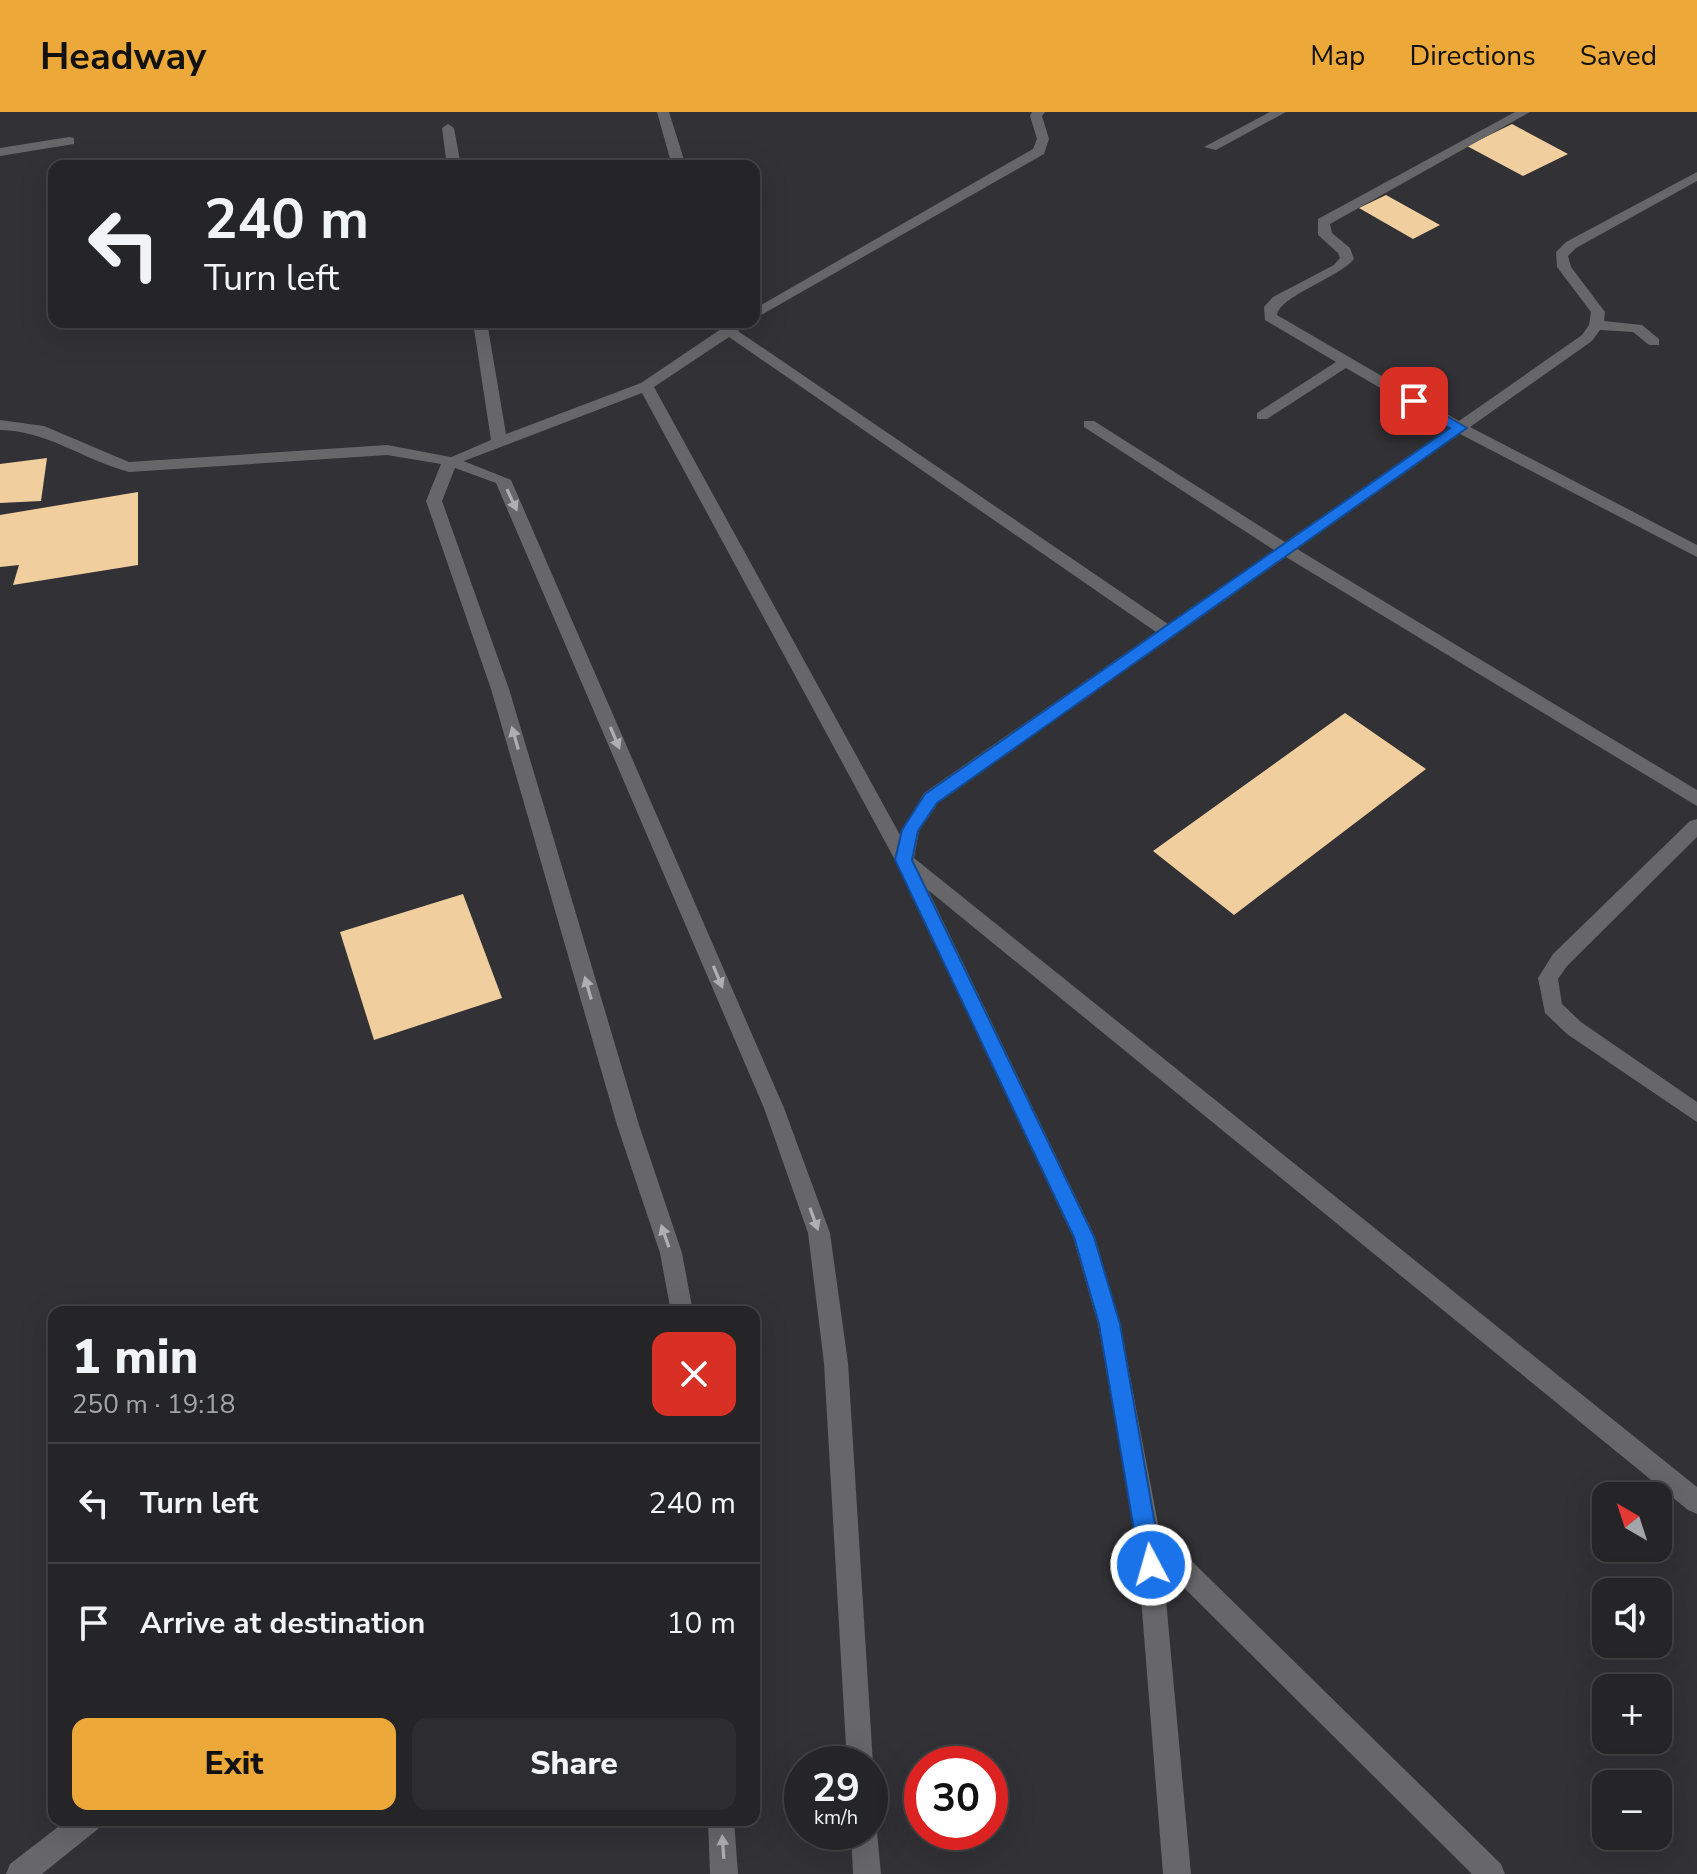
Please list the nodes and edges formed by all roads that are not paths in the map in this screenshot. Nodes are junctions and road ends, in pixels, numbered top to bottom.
1 (663, 112) edge
2 (1039, 112) edge
3 (1280, 112) edge
4 (1524, 112) edge
5 (448, 128) dead end
6 (69, 141) dead end
7 (1211, 147) dead end
8 (0, 152) edge
9 (453, 160) edge
10 (677, 160) edge
11 (1697, 176) edge
12 (760, 312) edge
13 (1596, 325) junction
14 (481, 328) edge
15 (728, 328) edge
16 (736, 328) edge
17 (1654, 342) dead end
18 (1345, 362) junction
19 (646, 386) junction
20 (1262, 416) dead end
21 (1089, 424) dead end
22 (0, 425) edge
23 (1460, 428) junction
24 (499, 441) junction
25 (450, 461) junction
26 (1286, 550) junction
27 (1697, 552) edge
28 (1169, 633) junction
29 (1697, 799) edge
30 (1697, 826) edge
31 (904, 860) junction
32 (1697, 1113) edge
33 (681, 1306) edge
34 (1697, 1502) edge
35 (1148, 1535) junction
36 (859, 1746) edge
37 (81, 1826) edge
38 (721, 1826) edge
39 (865, 1850) edge
40 (20, 1874) edge
41 (724, 1874) edge
42 (867, 1874) edge
43 (1177, 1874) edge
44 (1491, 1874) edge

1 - 10 street
2 - 12 street
3 - 7 street
4 - 18 street
5 - 9 street
6 - 8 street
11 - 13 street
13 - 17 street
13 - 23 street
14 - 24 street
15 - 19 street
16 - 28 street
18 - 20 street
18 - 23 street
19 - 24 street
19 - 31 street
21 - 26 street
22 - 25 street
23 - 26 street
23 - 27 street
24 - 25 street
33 -> 25 street
25 -> 36 street
26 - 28 street
26 - 29 street
28 - 31 street
30 - 32 street
31 - 34 street
31 - 35 street
35 - 43 street
35 - 44 street
37 - 40 street
41 -> 38 street
39 - 42 street

